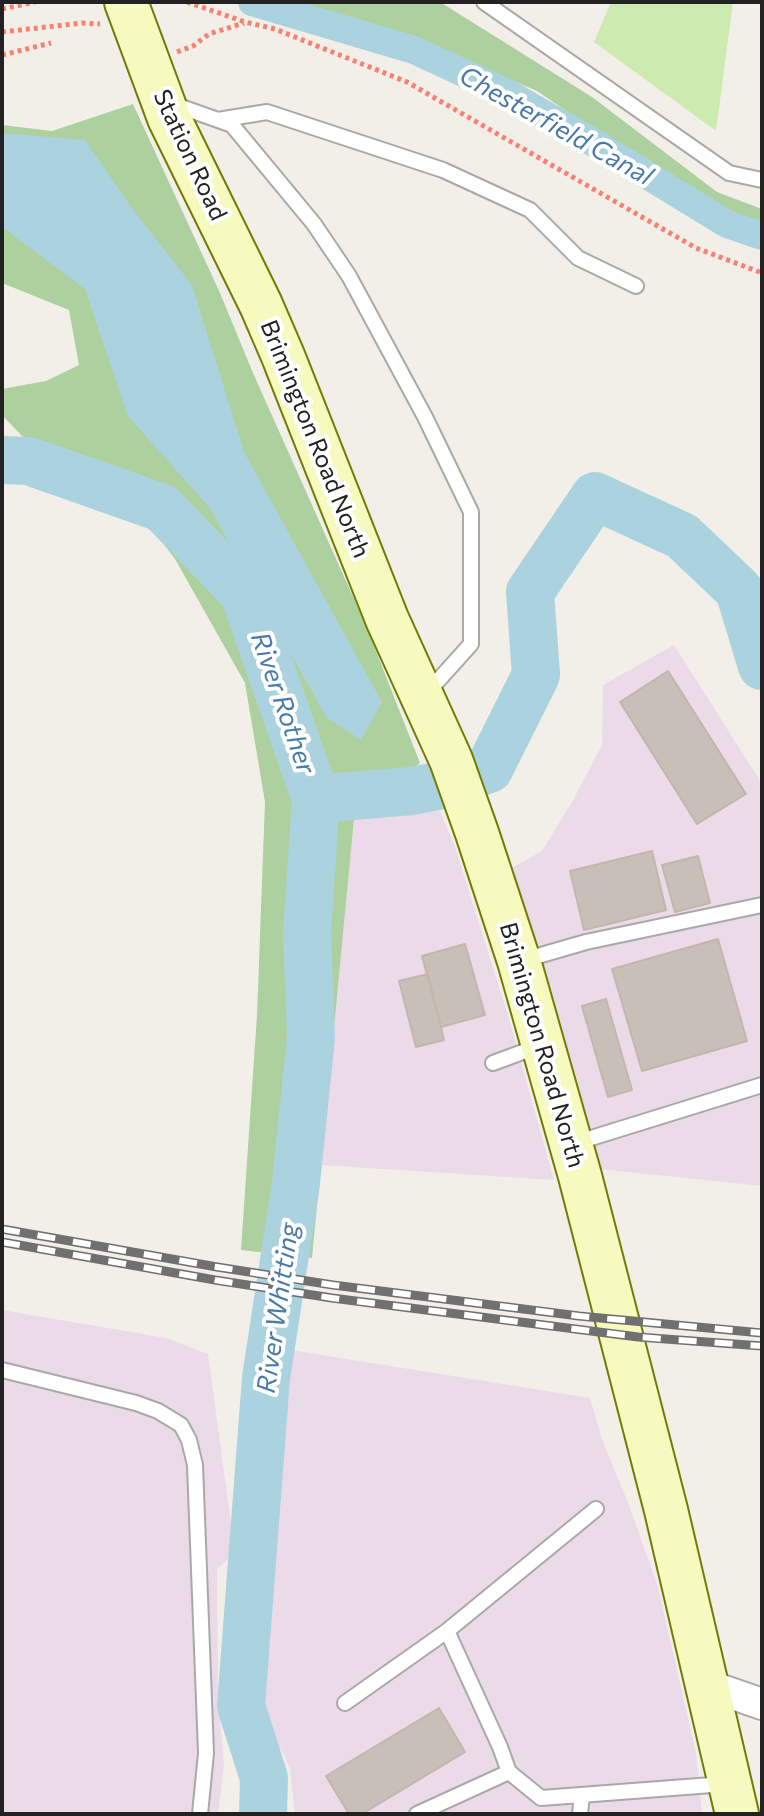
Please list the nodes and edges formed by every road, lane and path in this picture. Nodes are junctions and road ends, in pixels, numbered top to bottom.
1 (35, 2) edge
2 (187, 2) edge
3 (484, 2) edge
4 (2, 9) edge
5 (245, 22) junction
6 (136, 29) edge
7 (2, 32) edge
8 (51, 43) dead end
9 (2, 55) edge
10 (163, 100) junction
11 (218, 120) junction
12 (762, 180) edge
13 (762, 273) edge
14 (636, 286) dead end
15 (261, 305) joint
16 (423, 698) junction
17 (762, 905) edge
18 (519, 961) junction
19 (543, 1045) junction
20 (493, 1063) dead end
21 (762, 1085) edge
22 (572, 1144) junction
23 (2, 1370) edge
24 (596, 1509) dead end
25 (447, 1631) junction
26 (707, 1685) junction
27 (345, 1703) dead end
28 (762, 1704) edge
29 (509, 1772) junction
30 (582, 1795) junction
31 (733, 1799) edge
32 (200, 1814) edge
33 (417, 1814) edge
34 (580, 1814) edge

1 - 4 path
2 - 5 path
3 - 12 lane
5 - 6 path
5 - 13 path
6 - 7 path
6 - 10 main road, Station Road
8 - 9 path
10 - 11 lane
10 - 15 main road, Station Road
11 - 14 lane
11 - 16 lane
15 - 16 main road, Brimington Road North
16 - 18 main road, Brimington Road North
17 - 18 lane
18 - 19 main road, Brimington Road North
19 - 20 lane
19 - 22 main road, Brimington Road North
21 - 22 lane
22 - 26 main road, Brimington Road North
23 - 32 lane
24 - 25 lane
25 - 27 lane
25 - 29 lane
26 - 28 street
26 - 31 main road, Brimington Road North
29 - 30 lane
29 - 33 lane
30 - 31 lane
30 - 34 lane

